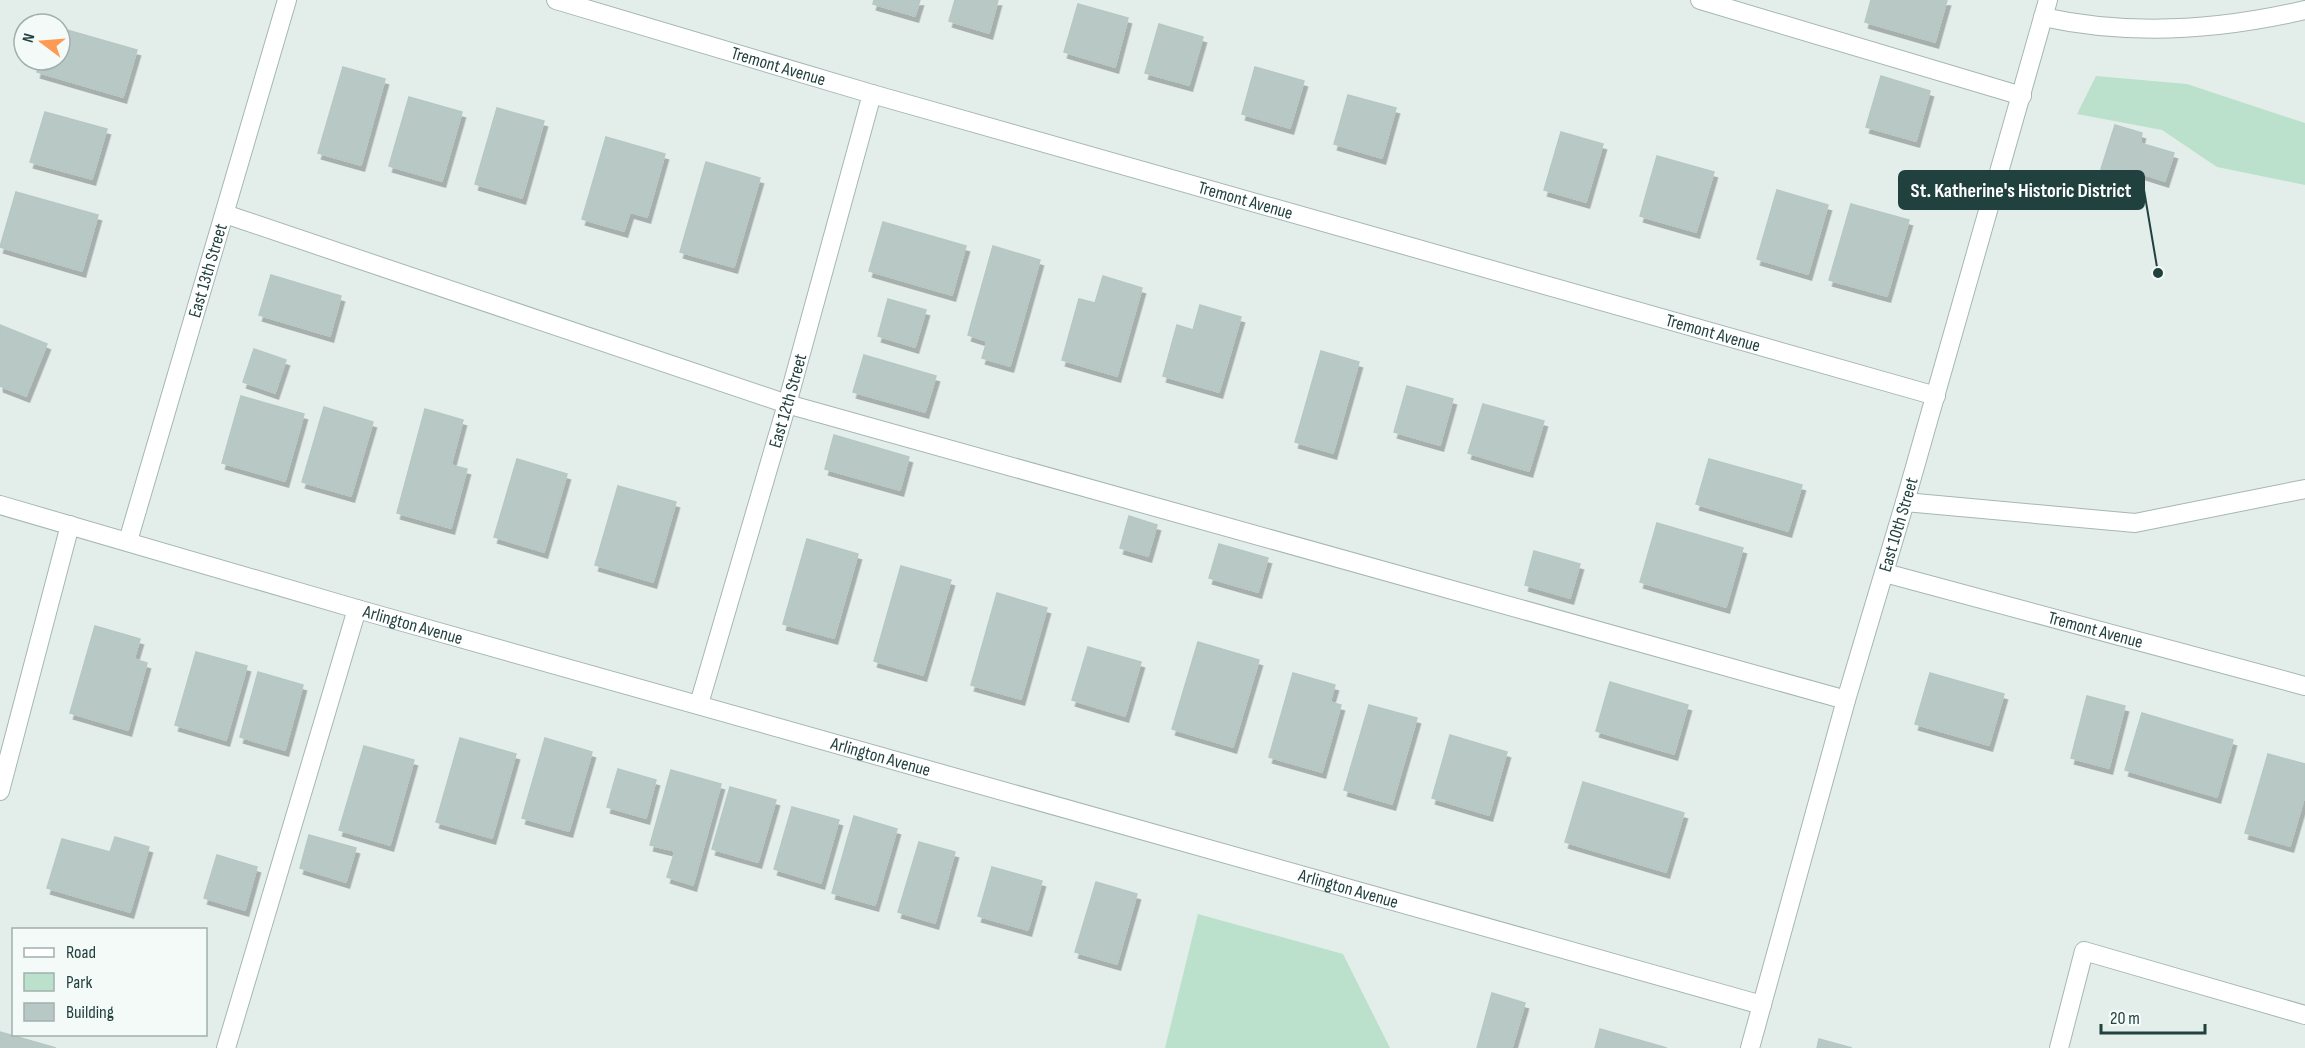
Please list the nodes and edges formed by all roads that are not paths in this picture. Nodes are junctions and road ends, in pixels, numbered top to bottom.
1 (287, 0) edge
2 (556, 0) edge
3 (1700, 0) edge
4 (2046, 9) edge
5 (2305, 10) edge
6 (872, 94) junction
7 (2022, 96) junction
8 (225, 214) junction
9 (1936, 396) junction
10 (788, 404) junction
11 (2305, 489) edge
12 (1905, 502) junction
13 (0, 505) edge
14 (70, 525) junction
15 (128, 542) junction
16 (1885, 573) junction
17 (357, 609) junction
18 (2305, 686) edge
19 (1846, 700) junction
20 (699, 704) junction
21 (0, 791) edge
22 (1762, 1005) junction
23 (2305, 1015) edge
24 (226, 1048) edge
25 (1750, 1048) edge
26 (2059, 1048) edge

1 - 8 street, East 13th Street
2 - 6 street, Tremont Avenue
3 - 7 street
4 - 5 street
4 - 7 street, East 10th Street
6 - 9 street, Tremont Avenue
6 - 10 street, East 12th Street
7 - 9 street, East 10th Street
8 - 10 street
8 - 15 street, East 13th Street
9 - 12 street, East 10th Street
10 - 19 street
10 - 20 street, East 12th Street
11 - 12 street
12 - 16 street, East 10th Street
13 - 14 street, Arlington Avenue
14 - 15 street, Arlington Avenue
14 - 21 street
15 - 17 street, Arlington Avenue
16 - 18 street, Tremont Avenue
16 - 19 street, East 10th Street
17 - 20 street, Arlington Avenue
17 - 24 street
19 - 22 street, East 10th Street
20 - 22 street, Arlington Avenue
22 - 25 street, East 10th Street
23 - 26 street

